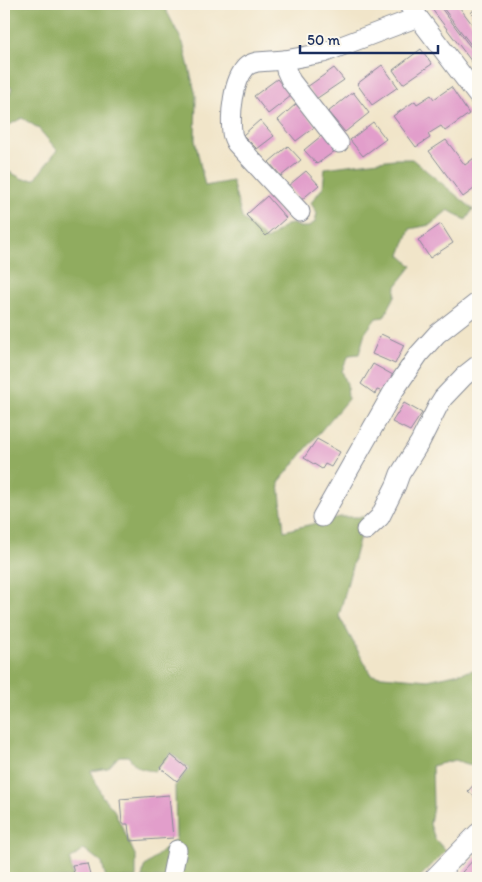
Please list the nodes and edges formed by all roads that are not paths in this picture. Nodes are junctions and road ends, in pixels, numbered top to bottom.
1 (413, 10) edge
2 (285, 60) junction
3 (478, 96) edge
4 (339, 143) dead end
5 (300, 212) dead end
6 (478, 302) edge
7 (478, 365) edge
8 (322, 517) dead end
9 (366, 530) dead end
10 (478, 833) edge
11 (177, 850) dead end
12 (173, 878) edge
13 (434, 878) edge

1 - 2 street
1 - 3 street
2 - 4 street
2 - 5 street
6 - 8 street
7 - 9 street
10 - 13 street
11 - 12 street

